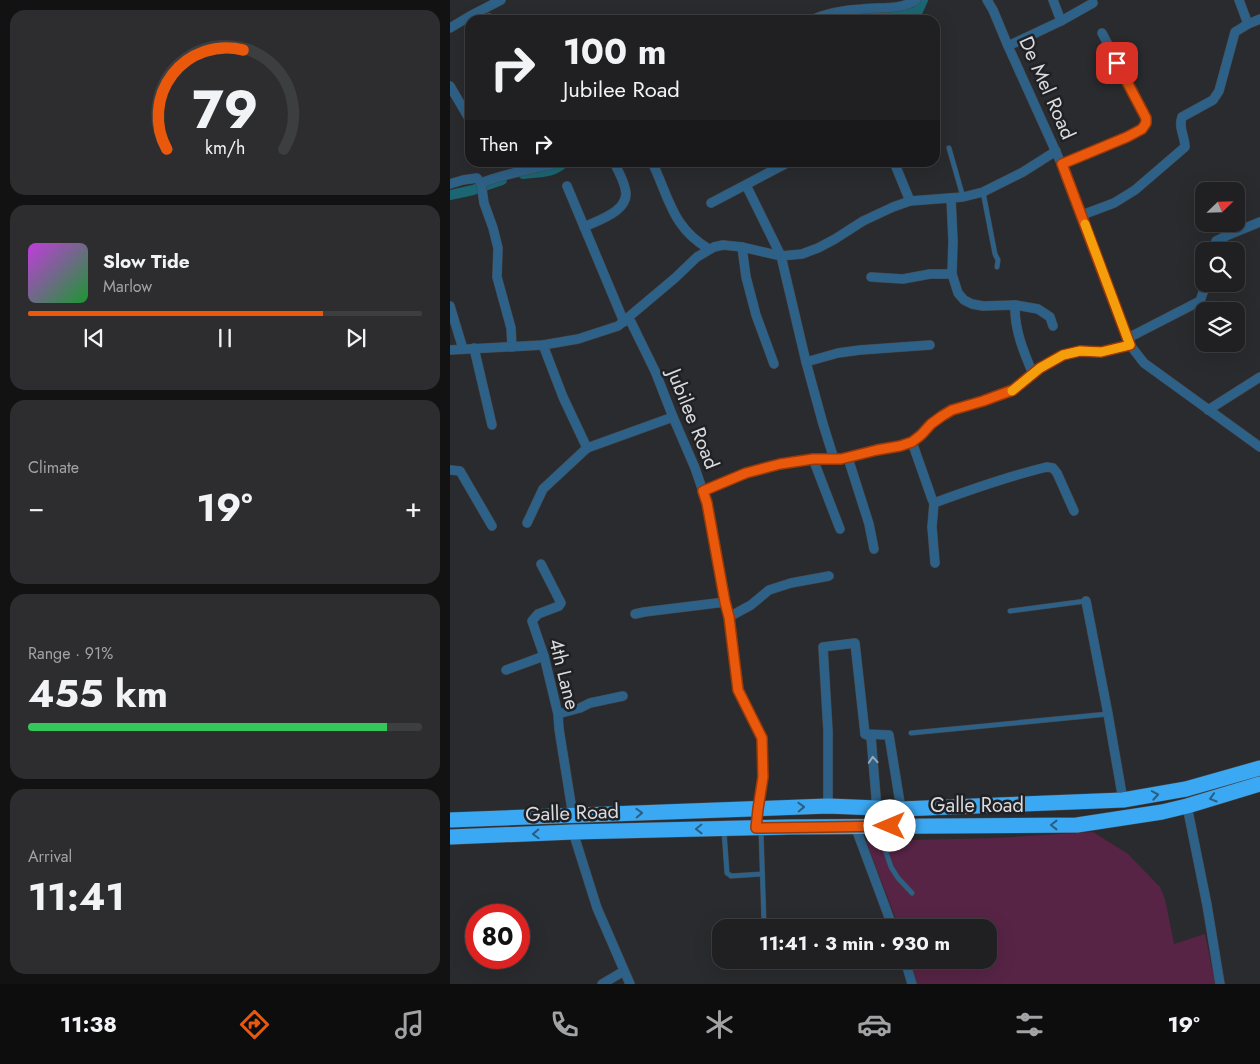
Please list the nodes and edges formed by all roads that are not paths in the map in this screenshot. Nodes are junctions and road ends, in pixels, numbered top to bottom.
1 (501, 0) edge
2 (916, 0) edge
3 (987, 0) edge
4 (1053, 0) edge
5 (1239, 0) edge
6 (1093, 3) dead end
7 (472, 15) edge
8 (822, 15) edge
9 (465, 19) edge
10 (1260, 19) edge
11 (1061, 21) junction
12 (1248, 24) junction
13 (450, 28) edge
14 (1102, 33) dead end
15 (1008, 46) junction
16 (450, 86) edge
17 (465, 112) edge
18 (949, 148) dead end
19 (1056, 151) junction
20 (1062, 164) junction
21 (538, 167) edge
22 (616, 167) edge
23 (654, 167) edge
24 (780, 167) edge
25 (896, 167) edge
26 (481, 183) junction
27 (450, 184) edge
28 (746, 185) junction
29 (567, 186) dead end
30 (982, 192) junction
31 (963, 197) junction
32 (951, 198) junction
33 (910, 201) junction
34 (710, 203) dead end
35 (1082, 216) junction
36 (1260, 222) edge
37 (584, 227) junction
38 (1216, 242) edge
39 (742, 247) junction
40 (709, 249) junction
41 (780, 256) junction
42 (997, 267) dead end
43 (952, 274) junction
44 (871, 277) dead end
45 (1203, 292) edge
46 (1016, 305) junction
47 (450, 306) edge
48 (626, 320) junction
49 (1053, 326) dead end
50 (1129, 341) junction
51 (543, 345) junction
52 (930, 345) dead end
53 (512, 347) junction
54 (474, 348) junction
55 (463, 349) junction
56 (450, 350) edge
57 (806, 362) junction
58 (774, 364) dead end
59 (1033, 374) junction
60 (1260, 377) edge
61 (1208, 410) junction
62 (673, 417) junction
63 (492, 425) dead end
64 (912, 442) junction
65 (1260, 447) edge
66 (587, 448) junction
67 (848, 458) junction
68 (813, 459) junction
69 (834, 459) junction
70 (450, 470) edge
71 (703, 491) junction
72 (934, 503) junction
73 (1074, 511) dead end
74 (527, 523) dead end
75 (492, 526) dead end
76 (840, 529) dead end
77 (874, 549) dead end
78 (935, 563) dead end
79 (540, 564) dead end
80 (829, 576) dead end
81 (1086, 601) joint
82 (725, 602) junction
83 (1010, 611) dead end
84 (635, 614) dead end
85 (729, 617) junction
86 (544, 656) junction
87 (506, 670) dead end
88 (623, 696) dead end
89 (558, 714) junction
90 (1108, 714) junction
91 (911, 733) dead end
92 (865, 734) junction
93 (1260, 768) edge
94 (1260, 784) edge
95 (1122, 800) junction
96 (828, 806) junction
97 (1187, 806) junction
98 (758, 809) junction
99 (889, 809) junction
100 (573, 816) junction
101 (450, 820) edge
102 (855, 826) junction
103 (883, 826) junction
104 (724, 828) junction
105 (759, 828) junction
106 (573, 832) junction
107 (450, 837) edge
108 (762, 874) junction
109 (912, 893) dead end
110 (764, 919) edge
111 (890, 919) edge
112 (908, 969) edge
113 (624, 971) junction
114 (602, 984) edge
115 (630, 984) edge
116 (912, 984) edge
117 (1220, 984) edge

1 - 7 street
2 - 8 street
3 - 15 street, De Mel Road
4 - 11 street
5 - 12 street
6 - 11 street
9 - 13 street
10 - 12 street
11 - 15 street
12 - 35 street
14 - 20 street
15 - 19 street, De Mel Road
16 - 17 street
18 - 31 lane
19 - 20 street, De Mel Road
19 - 30 street
20 - 35 street, De Mel Road
21 - 26 street
22 - 37 street
23 - 40 street
24 - 28 street
25 - 33 street
26 - 27 street
26 - 53 street
28 - 34 street
28 - 41 street
29 - 37 street, Jubilee Road
30 - 31 street
30 - 42 lane
31 - 32 street
32 - 33 street
32 - 43 street
33 - 41 street
35 - 50 street, De Mel Road
36 - 38 street
37 - 48 street, Jubilee Road
39 - 40 street
39 - 41 street
39 - 58 street
40 - 48 street
41 - 57 street
43 - 44 street
43 - 46 street
45 - 50 street
46 - 49 street
46 - 59 street
47 - 55 street
48 - 51 street
48 - 62 street, Jubilee Road
50 - 59 street
50 - 61 street, De Mel Road
51 - 53 street
51 - 66 street
52 - 57 street
53 - 54 street
54 - 55 street
54 - 63 street
55 - 56 street
57 - 69 street
59 - 64 street
60 - 61 street
61 - 65 street, De Mel Road
62 - 66 street
62 - 71 street, Jubilee Road
64 - 67 street
64 - 72 street
66 - 74 street
67 - 69 street
67 - 77 street
68 - 69 street
68 - 71 street
68 - 76 street
70 - 75 street
71 - 82 street, Jubilee Road
72 - 73 street
72 - 78 street
79 - 86 street, 4th Lane
80 - 85 street
81 - 83 lane
81 - 90 street
82 - 84 street
82 - 85 street, Jubilee Road
85 - 98 street, Jubilee Road
86 - 87 street
86 - 89 street, 4th Lane
88 - 89 street
89 - 100 street, 4th Lane
90 - 91 lane
90 - 95 street
92 - 96 street
99 -> 92 street
92 - 99 street
95 -> 93 highway, Galle Road
94 -> 97 highway, Galle Road
95 - 99 highway, Galle Road
98 -> 96 highway, Galle Road
96 - 99 highway, Galle Road
97 -> 103 highway, Galle Road
97 - 117 street
100 -> 98 highway, Galle Road
98 - 105 street, Jubilee Road
99 - 103 highway
100 - 101 highway, Galle Road
102 - 103 highway, Galle Road
102 - 105 highway, Galle Road
102 - 111 street
103 - 109 lane
104 - 105 highway, Galle Road
104 -> 106 highway, Galle Road
104 - 108 lane
105 - 108 lane
106 -> 107 highway, Galle Road
106 - 113 street
108 - 110 lane
112 - 116 street
113 - 114 street
113 - 115 street

